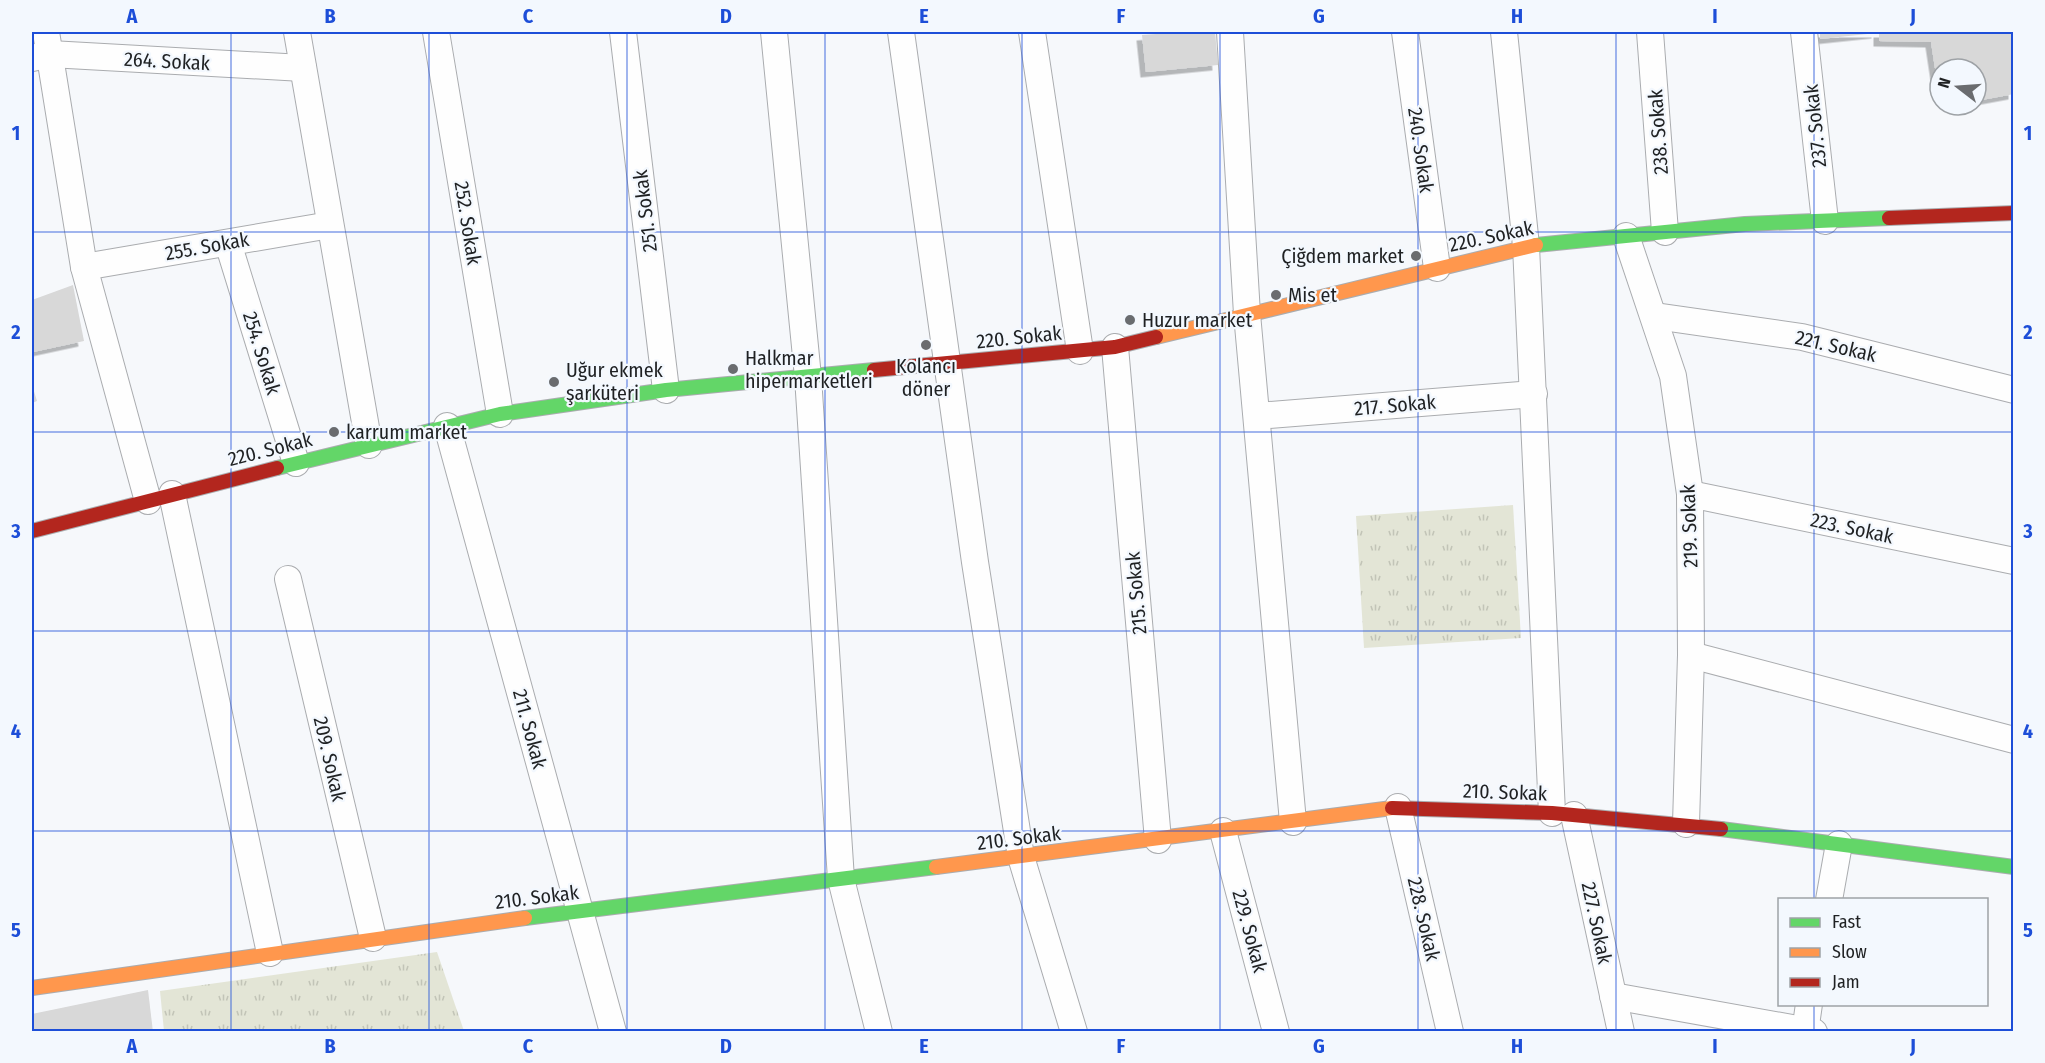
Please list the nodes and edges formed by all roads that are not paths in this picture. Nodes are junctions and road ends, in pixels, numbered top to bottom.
1 (297, 32) edge
2 (436, 32) edge
3 (623, 32) edge
4 (774, 32) edge
5 (901, 32) edge
6 (1032, 32) edge
7 (1230, 32) edge
8 (1405, 32) edge
9 (1504, 32) edge
10 (1650, 32) edge
11 (1804, 32) edge
12 (42, 48) edge
13 (303, 68) junction
14 (2013, 213) edge
15 (1825, 221) junction
16 (330, 225) junction
17 (1665, 232) junction
18 (1626, 237) junction
19 (228, 243) junction
20 (1526, 246) junction
21 (84, 267) junction
22 (1437, 268) junction
23 (1247, 315) junction
24 (1655, 316) junction
25 (1115, 347) junction
26 (1080, 351) junction
27 (950, 364) junction
28 (808, 377) junction
29 (666, 390) junction
30 (2013, 390) edge
31 (1534, 394) junction
32 (500, 414) junction
33 (1257, 416) junction
34 (447, 426) junction
35 (369, 445) junction
36 (296, 463) junction
37 (1690, 495) junction
38 (160, 497) junction
39 (32, 531) edge
40 (2013, 561) edge
41 (288, 579) dead end
42 (1691, 655) junction
43 (2013, 740) edge
44 (1398, 807) junction
45 (1563, 814) junction
46 (1293, 822) junction
47 (1686, 824) junction
48 (1224, 831) junction
49 (1158, 840) junction
50 (1839, 844) junction
51 (1020, 857) junction
52 (2013, 867) edge
53 (841, 879) junction
54 (1829, 898) edge
55 (580, 911) junction
56 (373, 938) junction
57 (270, 953) junction
58 (32, 988) edge
59 (1613, 996) junction
60 (1809, 1006) edge
61 (1808, 1031) edge
62 (613, 1032) edge
63 (879, 1032) edge
64 (1074, 1032) edge
65 (1276, 1032) edge
66 (1450, 1032) edge
67 (1621, 1032) edge

1 - 13 street
2 - 32 street, 252. Sokak
3 - 29 street, 251. Sokak
4 - 28 street
5 - 27 street
6 - 26 street
7 - 23 street
8 - 22 street, 240. Sokak
9 - 20 street, 227. Sokak
10 - 17 street, 238. Sokak
11 - 15 street, 237. Sokak
12 - 13 street, 264. Sokak
12 - 21 street
13 - 16 street
14 - 15 street, 220. Sokak
15 - 17 street, 220. Sokak
16 - 19 street, 255. Sokak
16 - 35 street
17 - 18 street, 220. Sokak
18 - 20 street, 220. Sokak
18 - 24 street, 219. Sokak
19 - 21 street, 255. Sokak
19 - 36 street, 254. Sokak
20 - 22 street, 220. Sokak
20 - 31 street, 227. Sokak
21 - 38 street
22 - 23 street, 220. Sokak
23 - 25 street, 220. Sokak
23 - 33 street
24 - 30 street, 221. Sokak
24 - 37 street, 219. Sokak
25 - 26 street, 220. Sokak
25 - 49 street, 215. Sokak
26 - 27 street, 220. Sokak
27 - 28 street, 220. Sokak
27 - 51 street
28 - 29 street, 220. Sokak
28 - 53 street
29 - 32 street, 220. Sokak
31 - 33 street, 217. Sokak
31 - 45 street, 227. Sokak
32 - 34 street, 220. Sokak
33 - 46 street
34 - 35 street, 220. Sokak
34 - 55 street, 211. Sokak
35 - 36 street, 220. Sokak
36 - 38 street, 220. Sokak
37 - 40 street, 223. Sokak
37 - 42 street, 219. Sokak
38 - 39 street, 220. Sokak
38 - 57 street
41 - 56 street, 209. Sokak
42 - 43 street
42 - 47 street, 219. Sokak
44 - 45 street, 210. Sokak
44 - 46 street, 210. Sokak
44 - 66 street, 228. Sokak
45 - 47 street, 210. Sokak
45 - 59 street, 227. Sokak
46 - 48 street, 210. Sokak
47 - 50 street, 210. Sokak
48 - 49 street, 210. Sokak
48 - 65 street, 229. Sokak
49 - 51 street, 210. Sokak
50 - 52 street, 210. Sokak
50 - 54 street
51 - 53 street, 210. Sokak
51 - 64 street
53 - 55 street, 210. Sokak
53 - 63 street
55 - 56 street, 210. Sokak
55 - 62 street, 211. Sokak
56 - 57 street, 210. Sokak
57 - 58 street, 210. Sokak
59 - 61 street
59 - 67 street, 227. Sokak
60 - 61 street

